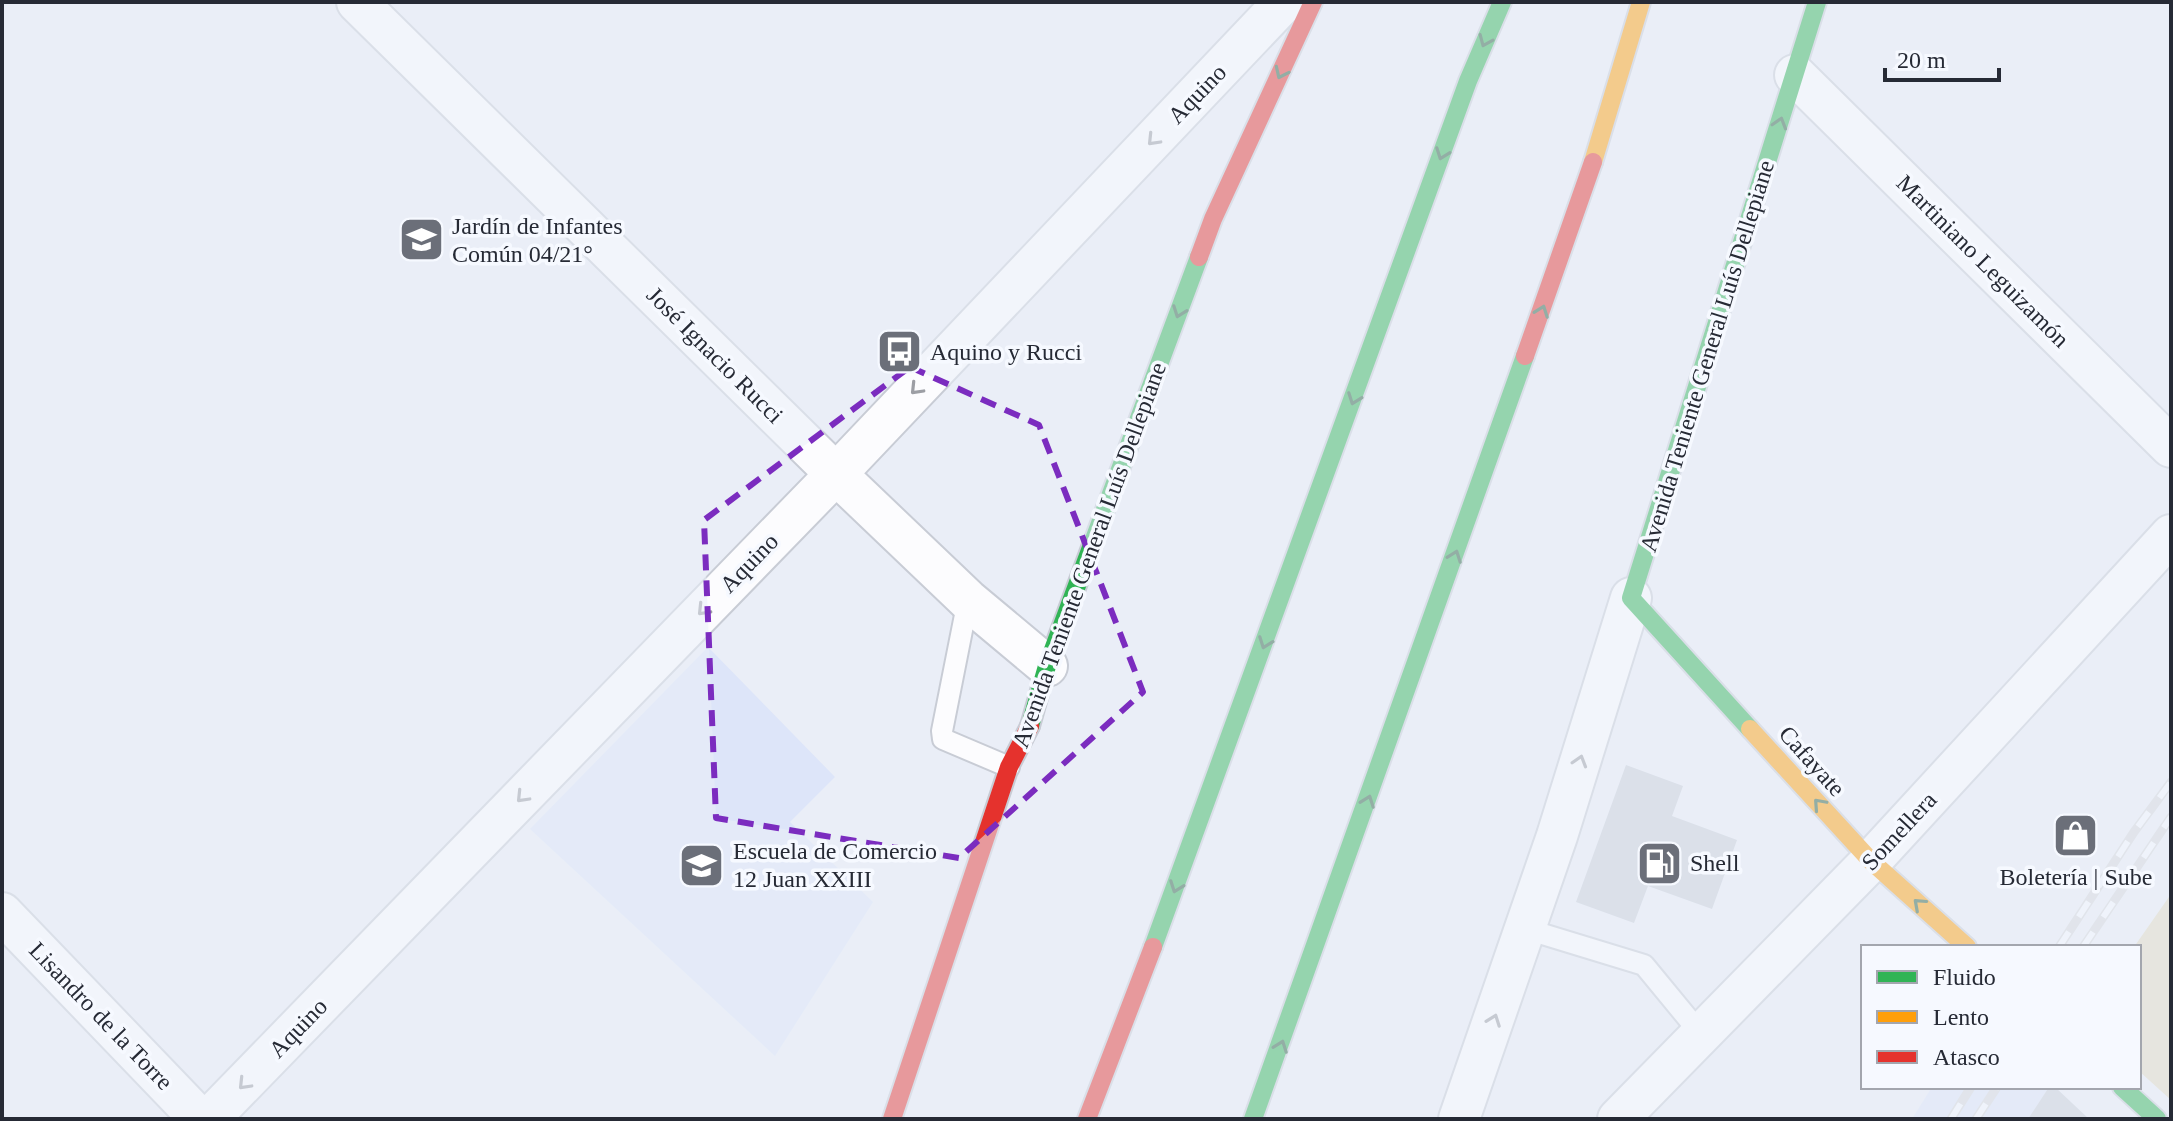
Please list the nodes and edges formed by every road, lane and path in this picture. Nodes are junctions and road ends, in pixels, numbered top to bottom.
1 (357, 2) edge
2 (1284, 2) edge
3 (1313, 2) edge
4 (1502, 2) edge
5 (1641, 2) edge
6 (1817, 2) edge
7 (1795, 75) junction
8 (2171, 447) edge
9 (836, 474) junction
10 (2171, 535) edge
11 (1631, 598) junction
12 (968, 600) junction
13 (1047, 666) junction
14 (1009, 767) junction
15 (1871, 861) junction
16 (2, 913) edge
17 (1526, 929) junction
18 (1965, 945) edge
19 (1700, 1033) junction
20 (2124, 1089) edge
21 (1465, 1110) edge
22 (200, 1119) edge
23 (209, 1119) edge
24 (892, 1119) edge
25 (1087, 1119) edge
26 (1253, 1119) edge
27 (1618, 1119) edge
28 (2157, 1119) edge

1 - 9 street, José Ignacio Rucci
2 -> 9 street, Aquino
3 -> 13 main road, Avenida Teniente General Luís Dellepiane
4 -> 25 main road
26 -> 5 main road
6 - 7 main road, Avenida Teniente General Luís Dellepiane
7 - 8 street, Martiniano Leguizamón
11 -> 7 main road, Avenida Teniente General Luís Dellepiane
9 - 12 street, José Ignacio Rucci
9 -> 23 street, Aquino
10 - 15 street, Somellera
15 -> 11 main road, Cafayate
17 -> 11 street, Avenida Teniente General Luís Dellepiane
12 - 13 street, José Ignacio Rucci
12 - 14 lane
13 - 14 main road, Avenida Teniente General Luís Dellepiane
14 - 24 main road, Avenida Teniente General Luís Dellepiane
18 -> 15 main road, Cafayate
15 - 19 street, Somellera
16 - 22 street, Lisandro de la Torre
17 - 19 lane
21 -> 17 street, Avenida Teniente General Luís Dellepiane
19 - 27 street, Somellera
20 - 28 main road

